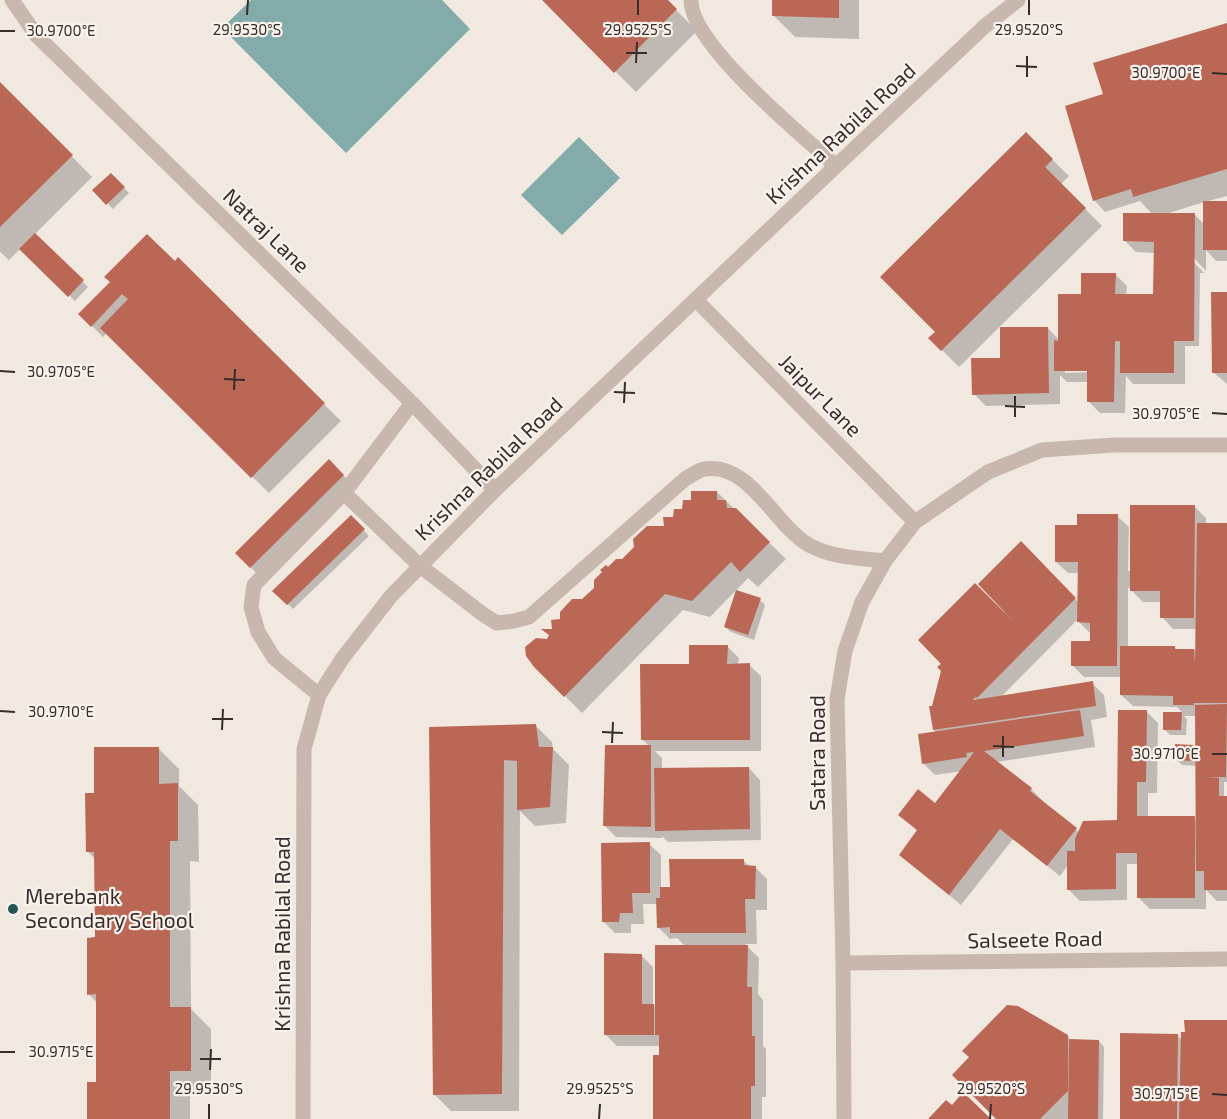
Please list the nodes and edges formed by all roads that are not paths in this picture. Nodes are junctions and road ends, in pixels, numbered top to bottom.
1 (12, 0) edge
2 (691, 0) edge
3 (1018, 0) edge
4 (836, 166) junction
5 (696, 300) junction
6 (412, 403) junction
7 (1227, 445) edge
8 (495, 490) junction
9 (344, 493) junction
10 (915, 522) junction
11 (885, 561) junction
12 (420, 566) junction
13 (320, 695) junction
14 (1227, 959) edge
15 (843, 963) junction
16 (303, 1119) edge
17 (844, 1119) edge

1 - 6 street, Natraj Lane
2 - 4 street
3 - 4 street, Krishna Rabilal Road
4 - 5 street, Krishna Rabilal Road
5 - 8 street, Krishna Rabilal Road
5 - 10 street, Jaipur Lane
6 - 8 street, Natraj Lane
6 - 9 street
7 - 10 street, Satara Road
8 - 12 street, Krishna Rabilal Road
9 - 12 street
9 - 13 street
10 - 11 street, Satara Road
11 - 12 street
11 - 15 street, Satara Road
12 - 13 street, Krishna Rabilal Road
13 - 16 street, Krishna Rabilal Road
14 - 15 street, Salseete Road
15 - 17 street, Satara Road

